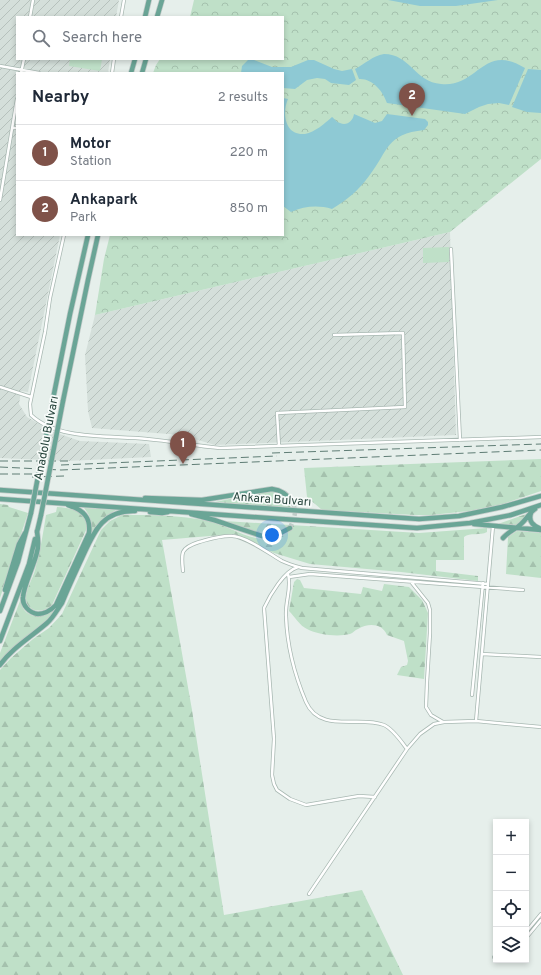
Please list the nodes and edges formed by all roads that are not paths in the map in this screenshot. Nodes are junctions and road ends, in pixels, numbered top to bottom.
1 (33, 0) edge
2 (124, 0) edge
3 (149, 0) edge
4 (162, 0) edge
5 (30, 16) edge
6 (121, 16) edge
7 (145, 16) edge
8 (157, 16) edge
9 (24, 60) edge
10 (114, 60) edge
11 (135, 60) edge
12 (146, 60) edge
13 (0, 66) edge
14 (22, 72) edge
15 (112, 72) edge
16 (131, 72) edge
17 (142, 72) edge
18 (16, 105) edge
19 (12, 128) junction
20 (16, 128) edge
21 (0, 200) edge
22 (64, 236) edge
23 (88, 236) edge
24 (98, 236) edge
25 (451, 249) dead end
26 (334, 335) dead end
27 (0, 387) edge
28 (31, 397) junction
29 (541, 437) edge
30 (460, 440) junction
31 (279, 446) junction
32 (0, 490) edge
33 (541, 496) edge
34 (131, 499) junction
35 (0, 500) edge
36 (61, 503) junction
37 (293, 503) dead end
38 (541, 506) edge
39 (535, 509) junction
40 (174, 511) junction
41 (470, 523) junction
42 (28, 526) junction
43 (493, 526) junction
44 (290, 528) dead end
45 (514, 528) junction
46 (541, 530) edge
47 (38, 531) junction
48 (503, 538) dead end
49 (298, 567) junction
50 (183, 572) dead end
51 (289, 575) junction
52 (412, 582) junction
53 (483, 583) junction
54 (488, 584) junction
55 (483, 588) junction
56 (488, 588) junction
57 (523, 590) dead end
58 (0, 602) edge
59 (0, 611) edge
60 (0, 641) edge
61 (482, 654) junction
62 (541, 657) edge
63 (0, 665) edge
64 (472, 695) dead end
65 (476, 721) junction
66 (444, 722) junction
67 (541, 727) edge
68 (407, 749) junction
69 (375, 797) junction
70 (309, 894) dead end
71 (541, 914) edge
72 (541, 920) edge
73 (529, 928) edge
74 (529, 934) edge

1 - 5 street
2 - 6 street
3 - 7 main road
4 - 8 main road
9 - 14 street
10 - 15 street
11 - 16 main road
12 - 17 main road
13 - 14 street
18 - 19 street
19 - 20 street
19 - 21 street
22 - 28 street
23 - 42 main road, Anadolu Bulvarı, bridge
24 - 47 main road, Anadolu Bulvarı, bridge
25 - 30 street
26 - 31 street
27 - 28 street
28 - 31 street
29 - 30 street
30 - 31 street
32 - 34 main road, Ankara Bulvarı
33 - 34 main road, Ankara Bulvarı
34 - 37 main road
35 - 36 main road, Ankara Bulvarı
36 - 40 main road, Ankara Bulvarı
36 - 47 main road
38 - 39 main road
38 - 41 main road, Ankara Bulvarı
39 - 45 main road
39 - 46 main road
40 - 41 main road, Ankara Bulvarı
40 - 44 main road
40 - 63 main road
41 - 43 main road
42 - 58 main road
42 - 59 main road, Anadolu Bulvarı
43 - 45 main road
43 - 54 street
45 - 46 main road
45 - 48 main road
47 - 60 main road, Anadolu Bulvarı
49 - 50 street
49 - 51 street
49 - 53 street
51 - 52 street
51 - 68 street
51 - 69 street
52 - 55 street
52 - 66 street
53 - 54 street
53 - 55 street
54 - 56 street
55 - 56 street
55 - 64 street
56 - 57 street
56 - 61 street
61 - 62 street
61 - 65 street
65 - 66 street
65 - 67 street
66 - 68 street
68 - 69 street
69 - 70 street
71 - 73 street
72 - 74 street

